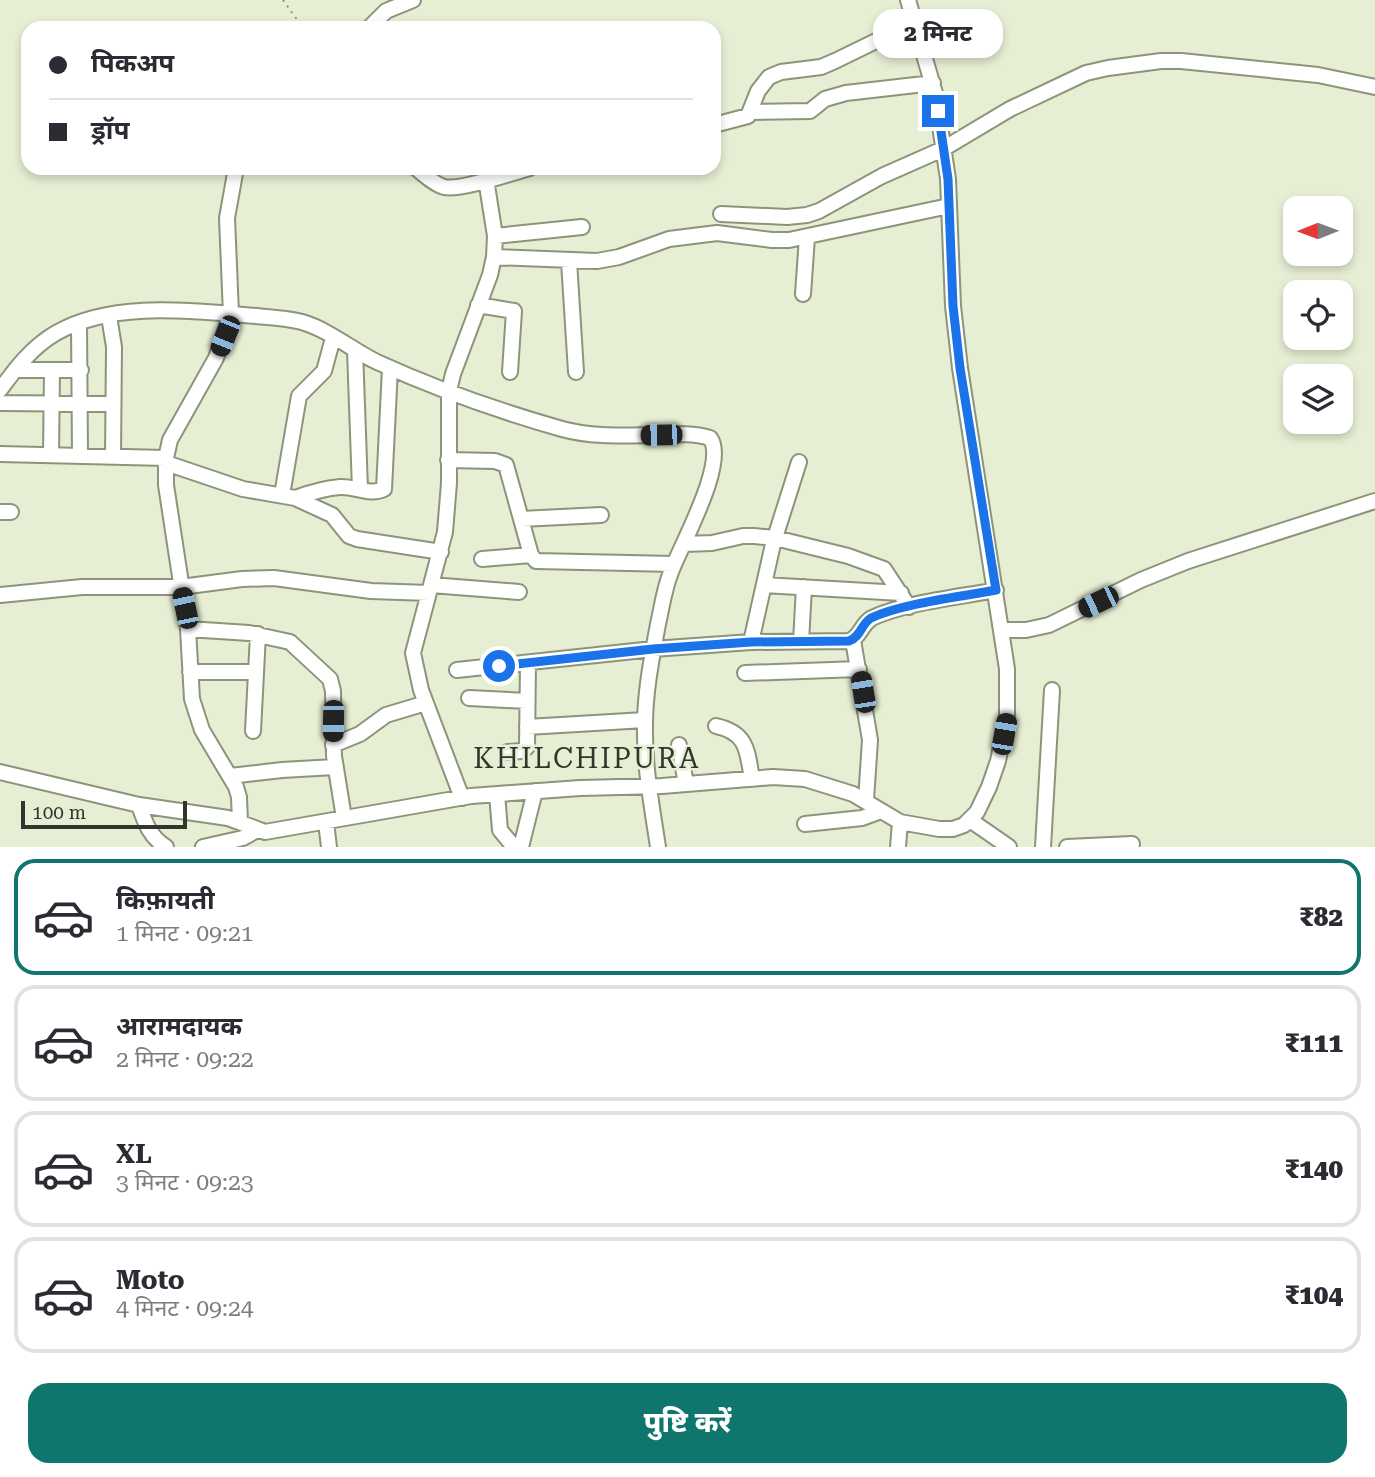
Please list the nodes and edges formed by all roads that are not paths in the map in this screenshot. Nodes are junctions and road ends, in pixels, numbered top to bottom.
1 (413, 0) edge
2 (908, 0) edge
3 (376, 21) edge
4 (915, 22) junction
5 (933, 83) junction
6 (1375, 87) edge
7 (751, 112) junction
8 (721, 123) edge
9 (943, 149) junction
10 (235, 175) edge
11 (425, 175) edge
12 (502, 175) edge
13 (486, 179) junction
14 (949, 206) junction
15 (721, 214) dead end
16 (582, 227) dead end
17 (495, 236) junction
18 (807, 237) junction
19 (494, 257) junction
20 (569, 261) junction
21 (803, 294) dead end
22 (478, 305) junction
23 (230, 314) junction
24 (110, 316) junction
25 (79, 323) junction
26 (334, 338) junction
27 (355, 350) junction
28 (390, 368) junction
29 (15, 370) junction
30 (52, 370) junction
31 (81, 370) junction
32 (510, 372) dead end
33 (576, 372) dead end
34 (0, 390) edge
35 (449, 391) junction
36 (0, 403) edge
37 (52, 404) junction
38 (81, 404) junction
39 (113, 404) junction
40 (0, 454) edge
41 (51, 455) junction
42 (80, 456) junction
43 (113, 456) junction
44 (166, 460) junction
45 (448, 460) junction
46 (799, 462) dead end
47 (360, 489) junction
48 (288, 496) junction
49 (1375, 501) edge
50 (601, 515) dead end
51 (521, 519) junction
52 (775, 538) junction
53 (684, 544) junction
54 (441, 552) junction
55 (531, 555) junction
56 (482, 559) dead end
57 (674, 564) junction
58 (764, 585) junction
59 (181, 587) junction
60 (804, 587) junction
61 (430, 589) junction
62 (996, 590) junction
63 (519, 592) dead end
64 (901, 593) junction
65 (0, 595) edge
66 (909, 607) junction
67 (188, 629) junction
68 (1003, 630) junction
69 (258, 634) junction
70 (853, 640) junction
71 (751, 642) junction
72 (801, 642) junction
73 (653, 649) junction
74 (527, 664) junction
75 (859, 669) junction
76 (457, 670) dead end
77 (190, 672) junction
78 (255, 672) junction
79 (744, 673) dead end
80 (1052, 690) dead end
81 (469, 698) dead end
82 (527, 701) junction
83 (426, 703) junction
84 (645, 720) junction
85 (716, 726) dead end
86 (527, 727) junction
87 (253, 731) dead end
88 (333, 745) junction
89 (679, 745) dead end
90 (507, 752) dead end
91 (335, 767) junction
92 (0, 772) edge
93 (230, 776) junction
94 (751, 779) junction
95 (686, 784) junction
96 (650, 787) junction
97 (534, 791) junction
98 (496, 794) junction
99 (462, 798) junction
100 (866, 800) junction
101 (139, 806) junction
102 (881, 811) junction
103 (344, 818) junction
104 (970, 820) junction
105 (240, 822) junction
106 (326, 822) junction
107 (900, 822) junction
108 (805, 824) dead end
109 (257, 830) junction
110 (326, 845) edge
111 (1132, 845) dead end
112 (166, 847) edge
113 (203, 847) edge
114 (514, 847) edge
115 (522, 847) edge
116 (658, 847) edge
117 (898, 847) edge
118 (1009, 847) edge
119 (1044, 847) edge
120 (1067, 847) edge

1 - 3 street
2 - 4 street
4 - 5 street
4 - 7 street
5 - 7 street
5 - 9 street
6 - 9 street
7 - 8 street
9 - 14 street
9 - 15 street
10 - 23 street
11 - 13 street
12 - 13 street
13 - 17 street
14 - 18 street
14 - 62 street
16 - 17 street
17 - 19 street
18 - 20 street
18 - 21 street
19 - 20 street
19 - 22 street
20 - 33 street
22 - 32 street
22 - 35 street
23 - 24 street
23 - 26 street
23 - 44 street
24 - 25 street
24 - 39 street
25 - 29 street
25 - 31 street
26 - 27 street
26 - 48 street
27 - 28 street
27 - 47 street
28 - 35 street
28 - 47 street
29 - 30 street
29 - 34 street
30 - 31 street
30 - 37 street
31 - 38 street
35 - 45 street
35 - 53 street
36 - 37 street
37 - 38 street
37 - 41 street
38 - 39 street
38 - 42 street
39 - 43 street
40 - 41 street
41 - 42 street
42 - 43 street
43 - 44 street
44 - 48 street
44 - 59 street
45 - 51 street
45 - 54 street
46 - 52 street
47 - 48 street
48 - 54 street
49 - 68 street
50 - 51 street
51 - 55 street
52 - 53 street
52 - 58 street
52 - 64 street
53 - 57 street
54 - 61 street
55 - 56 street
55 - 57 street
57 - 73 street
58 - 60 street
58 - 71 street
59 - 61 street
59 - 65 street
59 - 67 street
60 - 64 street
60 - 72 street
61 - 63 street
61 - 83 street
62 - 66 street
62 - 68 street
64 - 66 street
66 - 70 street
67 - 69 street
67 - 77 street
68 - 104 street
69 - 78 street
69 - 88 street
70 - 72 street
70 - 75 street
71 - 72 street
71 - 73 street
73 - 74 street
73 - 84 street
74 - 76 street
74 - 82 street
75 - 79 street
75 - 100 street
77 - 78 street
77 - 93 street
78 - 87 street
80 - 119 street
81 - 82 street
82 - 86 street
83 - 88 street
83 - 99 street
84 - 86 street
84 - 96 street
85 - 94 street
86 - 90 street
88 - 91 street
89 - 95 street
91 - 93 street
91 - 103 street
92 - 101 street
93 - 105 street
94 - 95 street
94 - 100 street
95 - 96 street
96 - 97 street
96 - 116 street
97 - 98 street
97 - 115 street
98 - 99 street
98 - 114 street
99 - 103 street
100 - 102 street
101 - 105 street
101 - 112 street
102 - 107 street
102 - 108 street
103 - 106 street
104 - 107 street
104 - 118 street
105 - 109 street
106 - 109 street
106 - 110 street
107 - 117 street
109 - 113 street
111 - 120 street

